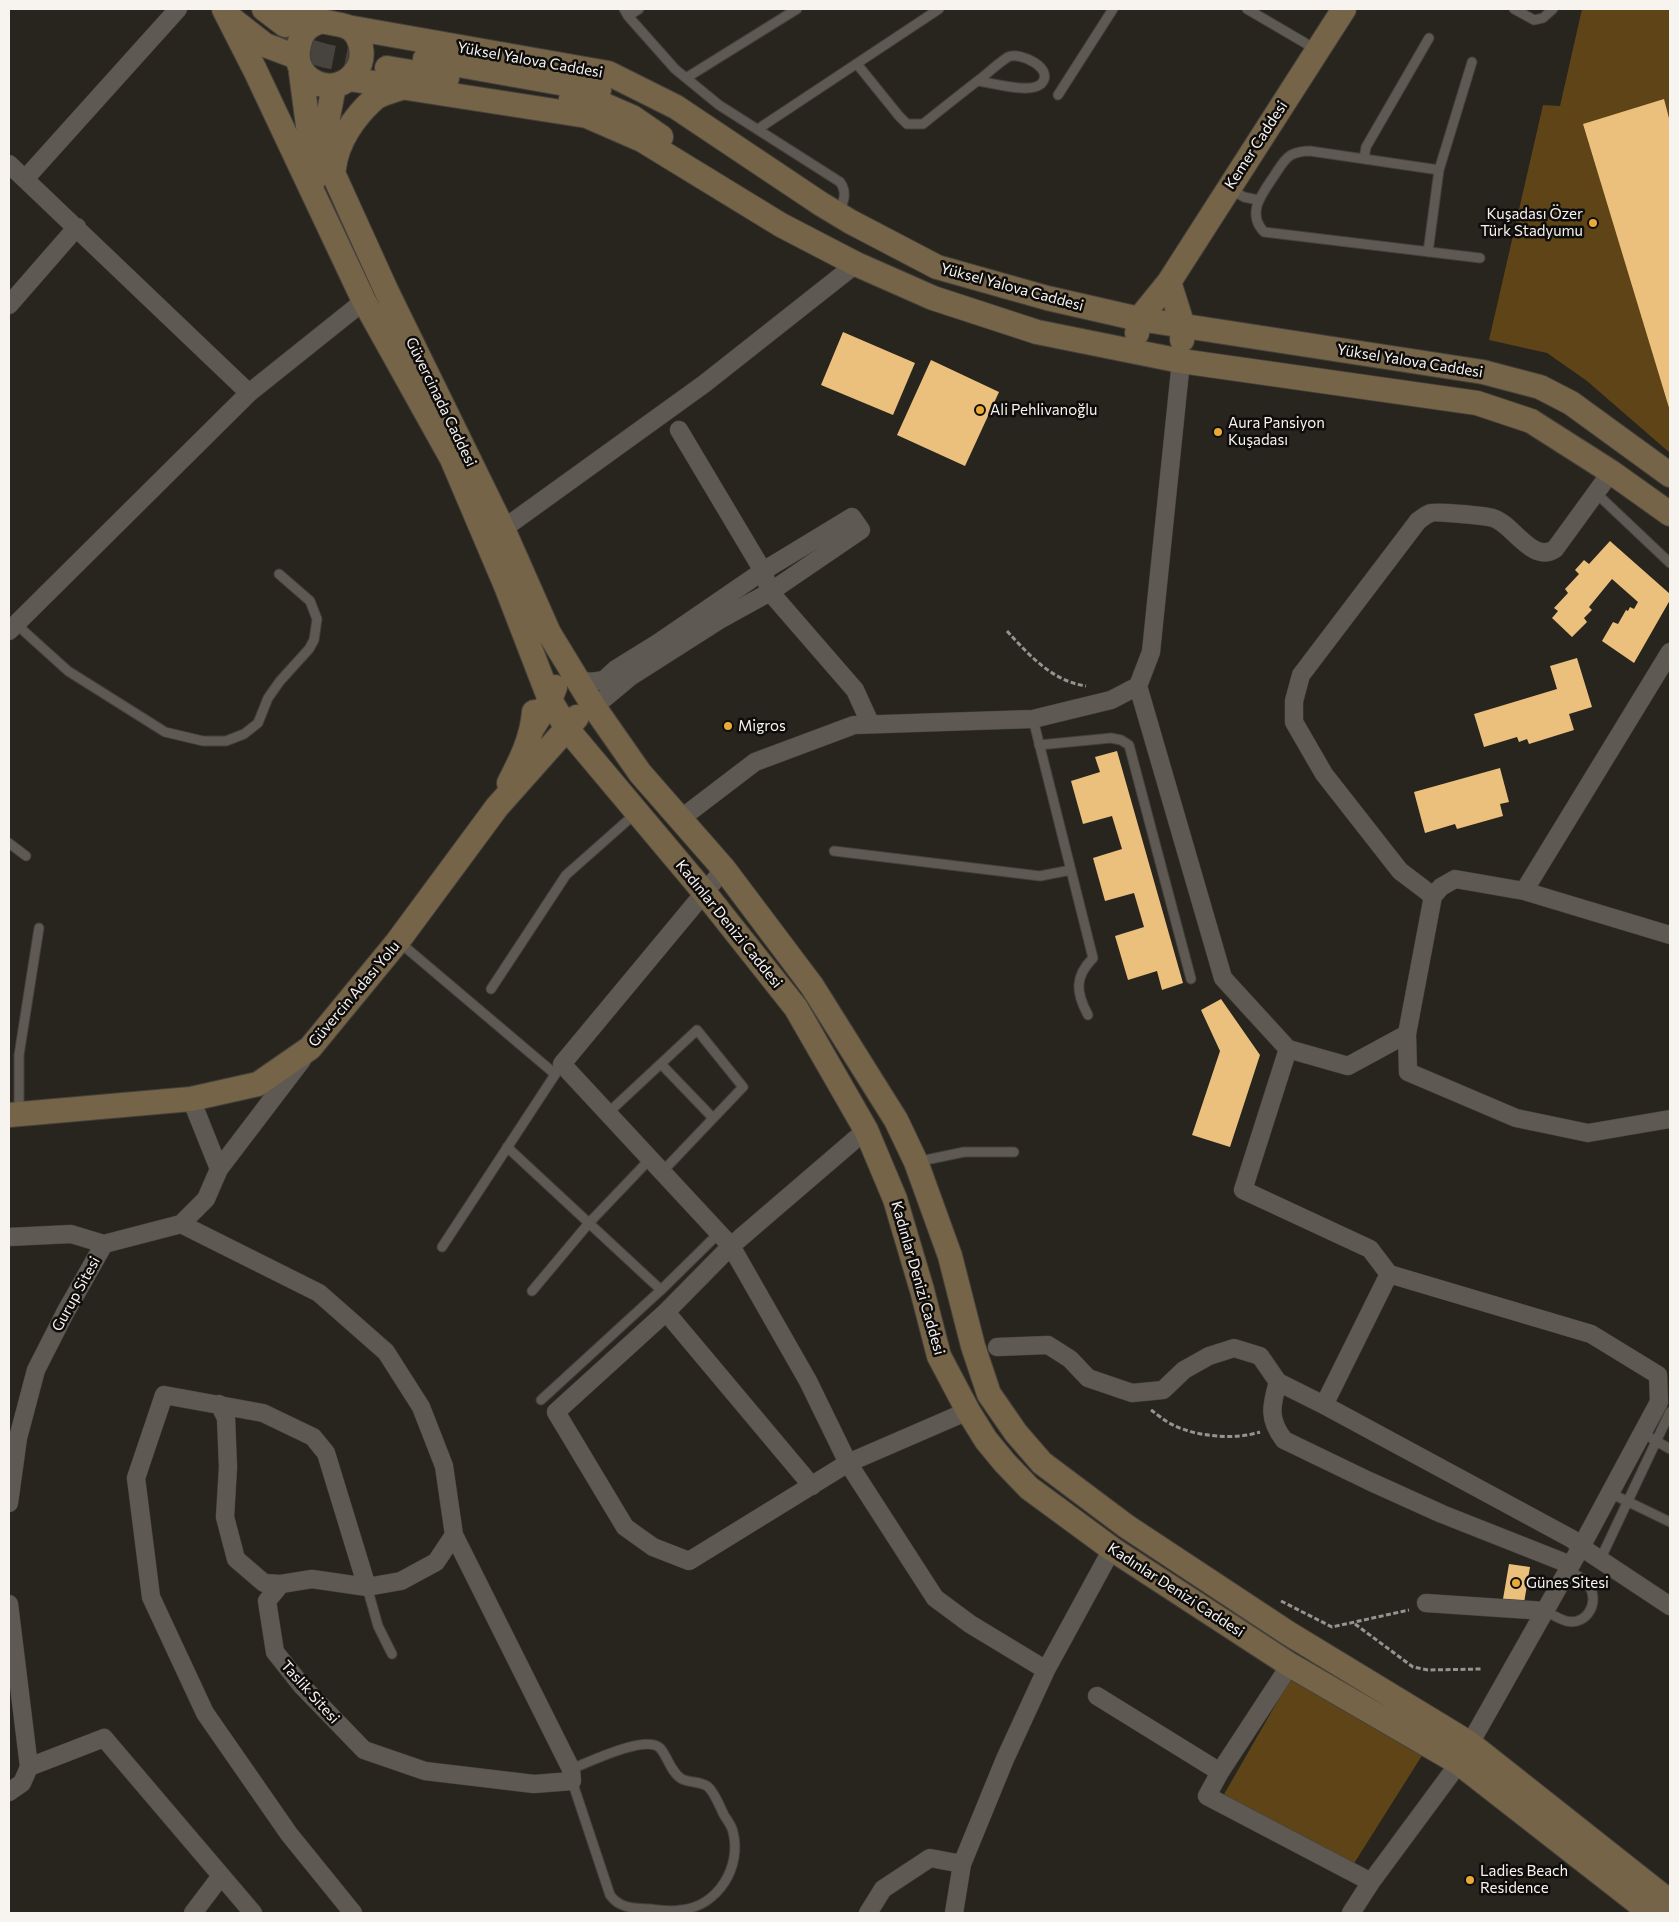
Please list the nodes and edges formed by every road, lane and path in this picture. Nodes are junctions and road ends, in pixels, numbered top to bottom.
1 (178, 9) edge
2 (264, 9) edge
3 (640, 9) edge
4 (797, 9) edge
5 (939, 9) edge
6 (1113, 9) edge
7 (1247, 9) edge
8 (1344, 9) edge
9 (1514, 9) edge
10 (1554, 9) edge
11 (229, 10) edge
12 (626, 12) edge
13 (321, 21) junction
14 (285, 23) edge
15 (347, 27) junction
16 (1429, 38) dead end
17 (1318, 50) junction
18 (1472, 62) dead end
19 (857, 64) junction
20 (299, 65) junction
21 (686, 78) junction
22 (978, 81) junction
23 (342, 82) junction
24 (403, 87) junction
25 (1058, 95) dead end
26 (758, 129) junction
27 (1364, 159) junction
28 (9, 164) edge
29 (1439, 170) junction
30 (333, 173) junction
31 (25, 179) junction
32 (1228, 188) junction
33 (1258, 200) junction
34 (830, 209) junction
35 (324, 216) junction
36 (77, 227) junction
37 (823, 246) junction
38 (1428, 252) junction
39 (1480, 258) dead end
40 (856, 264) junction
41 (1169, 282) junction
42 (364, 301) junction
43 (9, 305) edge
44 (1139, 319) junction
45 (1183, 326) junction
46 (1134, 352) junction
47 (1181, 361) junction
48 (250, 393) junction
49 (679, 430) dead end
50 (1611, 472) junction
51 (1670, 475) edge
52 (1596, 493) junction
53 (1670, 514) edge
54 (503, 529) junction
55 (1670, 563) edge
56 (763, 571) junction
57 (279, 574) dead end
58 (770, 592) junction
59 (12, 628) edge
60 (1006, 631) dead end
61 (530, 647) junction
62 (1670, 652) edge
63 (578, 680) junction
64 (1138, 686) junction
65 (550, 700) junction
66 (1111, 700) junction
67 (594, 707) junction
68 (1033, 719) junction
69 (870, 723) junction
70 (533, 727) junction
71 (568, 730) junction
72 (1039, 745) junction
73 (497, 807) junction
74 (638, 812) junction
75 (679, 820) junction
76 (9, 843) edge
77 (834, 850) dead end
78 (26, 856) dead end
79 (724, 869) junction
80 (1071, 870) junction
81 (1524, 891) junction
82 (704, 892) junction
83 (1433, 896) junction
84 (39, 928) dead end
85 (1670, 935) edge
86 (398, 941) junction
87 (1191, 979) dead end
88 (491, 989) dead end
89 (1088, 1014) dead end
90 (1407, 1034) junction
91 (310, 1048) junction
92 (1288, 1049) junction
93 (661, 1064) junction
94 (558, 1069) junction
95 (191, 1099) junction
96 (608, 1114) junction
97 (14, 1115) edge
98 (713, 1118) junction
99 (1670, 1119) edge
100 (866, 1130) junction
101 (508, 1147) junction
102 (1014, 1152) dead end
103 (916, 1162) junction
104 (656, 1166) junction
105 (219, 1169) junction
106 (589, 1223) junction
107 (181, 1224) junction
108 (9, 1237) edge
109 (725, 1240) junction
110 (104, 1244) junction
111 (442, 1247) dead end
112 (1389, 1274) junction
113 (661, 1290) junction
114 (532, 1291) dead end
115 (666, 1312) junction
116 (996, 1347) dead end
117 (1278, 1382) junction
118 (1132, 1393) junction
119 (541, 1400) dead end
120 (219, 1404) junction
121 (1324, 1405) junction
122 (968, 1411) junction
123 (1670, 1412) edge
124 (1275, 1428) junction
125 (1649, 1437) junction
126 (1670, 1449) edge
127 (848, 1463) junction
128 (812, 1486) junction
129 (1610, 1493) junction
130 (1628, 1502) junction
131 (9, 1503) edge
132 (1670, 1522) edge
133 (1126, 1526) junction
134 (454, 1535) junction
135 (1580, 1547) junction
136 (1112, 1549) junction
137 (1600, 1560) junction
138 (1569, 1568) junction
139 (281, 1584) junction
140 (367, 1587) junction
141 (1276, 1597) dead end
142 (1426, 1603) joint
143 (9, 1604) edge
144 (1670, 1606) edge
145 (1545, 1611) junction
146 (1354, 1623) junction
147 (392, 1654) dead end
148 (1290, 1665) junction
149 (1482, 1669) dead end
150 (1046, 1670) junction
151 (1097, 1696) dead end
152 (1464, 1753) junction
153 (29, 1767) junction
154 (1220, 1772) junction
155 (571, 1775) junction
156 (9, 1792) edge
157 (962, 1864) junction
158 (221, 1876) junction
159 (1372, 1882) junction
160 (1664, 1902) edge
161 (193, 1913) edge
162 (254, 1913) edge
163 (353, 1913) edge
164 (868, 1913) edge
165 (954, 1913) edge
166 (1351, 1913) edge

1 - 31 street
2 - 14 main road
3 - 12 lane
4 - 21 lane
5 - 19 lane
6 - 25 lane
7 - 17 lane
8 - 17 main road, Kemer Caddesi
9 - 10 lane
11 - 14 main road
11 - 20 main road
11 - 35 main road, Güvercinada Caddesi
12 - 21 lane
13 - 14 main road
13 - 15 main road
13 - 20 main road
15 - 23 main road
15 - 34 main road, Yüksel Yalova Caddesi
16 - 27 lane
17 - 32 main road, Kemer Caddesi
18 - 29 lane
19 - 22 lane
19 - 26 lane
20 - 23 main road
20 - 35 main road
21 - 26 lane
22 - 22 lane
23 - 24 main road, Yüksel Yalova Caddesi
23 - 30 main road, Güvercinada Caddesi
24 - 30 main road
24 - 37 main road, Yüksel Yalova Caddesi
26 - 34 lane
27 - 29 lane
27 - 33 lane
28 - 31 street
29 - 38 lane
30 - 54 main road, Güvercinada Caddesi
31 - 36 street
32 - 33 lane
32 - 41 main road, Kemer Caddesi
33 - 38 lane
34 - 37 main road
34 - 44 main road, Yüksel Yalova Caddesi
35 - 42 main road, Güvercinada Caddesi
36 - 43 street
36 - 48 street
37 - 40 main road, Yüksel Yalova Caddesi
38 - 39 lane
40 - 46 main road, Yüksel Yalova Caddesi
40 - 54 street
41 - 44 main road, Kemer Caddesi
41 - 45 main road
42 - 48 street
42 - 61 main road, Güvercinada Caddesi
44 - 45 main road, Yüksel Yalova Caddesi
44 - 46 main road
45 - 47 main road
45 - 51 main road, Yüksel Yalova Caddesi
46 - 47 main road, Yüksel Yalova Caddesi
47 - 50 main road, Yüksel Yalova Caddesi
47 - 64 street
48 - 59 street
49 - 56 street
50 - 52 street
50 - 53 main road, Yüksel Yalova Caddesi
52 - 55 lane
52 - 83 street
54 - 63 main road, Güvercinada Caddesi
56 - 58 street
56 - 58 street
56 - 63 street
57 - 59 lane
58 - 67 street
58 - 69 street
60 - 66 path
61 - 65 main road, Kadınlar Denizi Caddesi
61 - 70 main road, Güvercin Adası Yolu
62 - 81 street
63 - 65 main road
63 - 67 main road, Güvercinada Caddesi
63 - 71 main road
64 - 66 street
64 - 92 street
65 - 70 main road
65 - 71 main road, Kadınlar Denizi Caddesi
66 - 68 street
67 - 71 main road
67 - 75 main road, Kadınlar Denizi Caddesi
68 - 69 street
68 - 72 lane
69 - 75 street
70 - 73 main road, Güvercin Adası Yolu
71 - 73 main road, Güvercin Adası Yolu
71 - 74 main road, Kadınlar Denizi Caddesi
72 - 80 lane
72 - 87 lane
73 - 86 main road, Güvercin Adası Yolu
74 - 82 main road, Kadınlar Denizi Caddesi
74 - 88 lane
75 - 79 main road, Kadınlar Denizi Caddesi
76 - 78 lane
77 - 80 lane
79 - 82 street
79 - 103 main road, Kadınlar Denizi Caddesi
80 - 89 lane
81 - 83 street
81 - 85 street
82 - 94 street
82 - 100 main road, Kadınlar Denizi Caddesi
83 - 90 street
84 - 97 lane
86 - 91 main road, Güvercin Adası Yolu
86 - 94 lane
90 - 92 street
90 - 99 street
91 - 95 main road, Güvercin Adası Yolu
91 - 105 street
92 - 112 street
93 - 96 lane
93 - 98 lane
93 - 98 lane
94 - 96 street
94 - 101 lane
95 - 97 main road, Güvercin Adası Yolu
95 - 105 street
96 - 104 street
98 - 104 lane
100 - 109 street
100 - 122 main road, Kadınlar Denizi Caddesi
101 - 106 lane
101 - 111 lane
102 - 103 lane
103 - 133 main road, Kadınlar Denizi Caddesi
104 - 106 lane
104 - 109 street
105 - 107 street
106 - 113 lane
106 - 114 lane
107 - 110 street, Gurup Sitesi
107 - 134 street
108 - 110 street
109 - 113 lane
109 - 115 street
109 - 127 street
110 - 131 street, Gurup Sitesi
112 - 121 street
112 - 125 street
113 - 119 lane
115 - 128 street
115 - 128 street
116 - 118 street
117 - 118 street
117 - 121 street
117 - 124 street
118 - 124 path
120 - 139 street
120 - 140 street
120 - 163 street
121 - 135 street
122 - 127 street
122 - 136 main road, Kadınlar Denizi Caddesi
123 - 125 lane
124 - 138 street
125 - 126 lane
125 - 129 street
125 - 130 lane
127 - 128 street
127 - 150 street
129 - 130 lane
129 - 135 street
130 - 132 lane
130 - 137 lane
133 - 136 main road
133 - 152 main road, Kadınlar Denizi Caddesi
134 - 140 street
134 - 155 street
135 - 137 street
135 - 138 street
136 - 148 main road, Kadınlar Denizi Caddesi
136 - 150 street
137 - 144 street
138 - 145 street
138 - 145 lane
139 - 140 street
139 - 155 street, Taslik Sitesi
140 - 147 lane
141 - 146 path
142 - 145 street
142 - 146 path
143 - 153 street
145 - 152 street
146 - 149 path
148 - 152 main road, Kadınlar Denizi Caddesi
148 - 154 street
150 - 157 street
151 - 154 street
152 - 159 street
152 - 160 main road
153 - 156 street
153 - 158 street
154 - 159 street
155 - 155 lane
157 - 164 street
157 - 165 street
158 - 161 street
158 - 162 street
159 - 166 street

